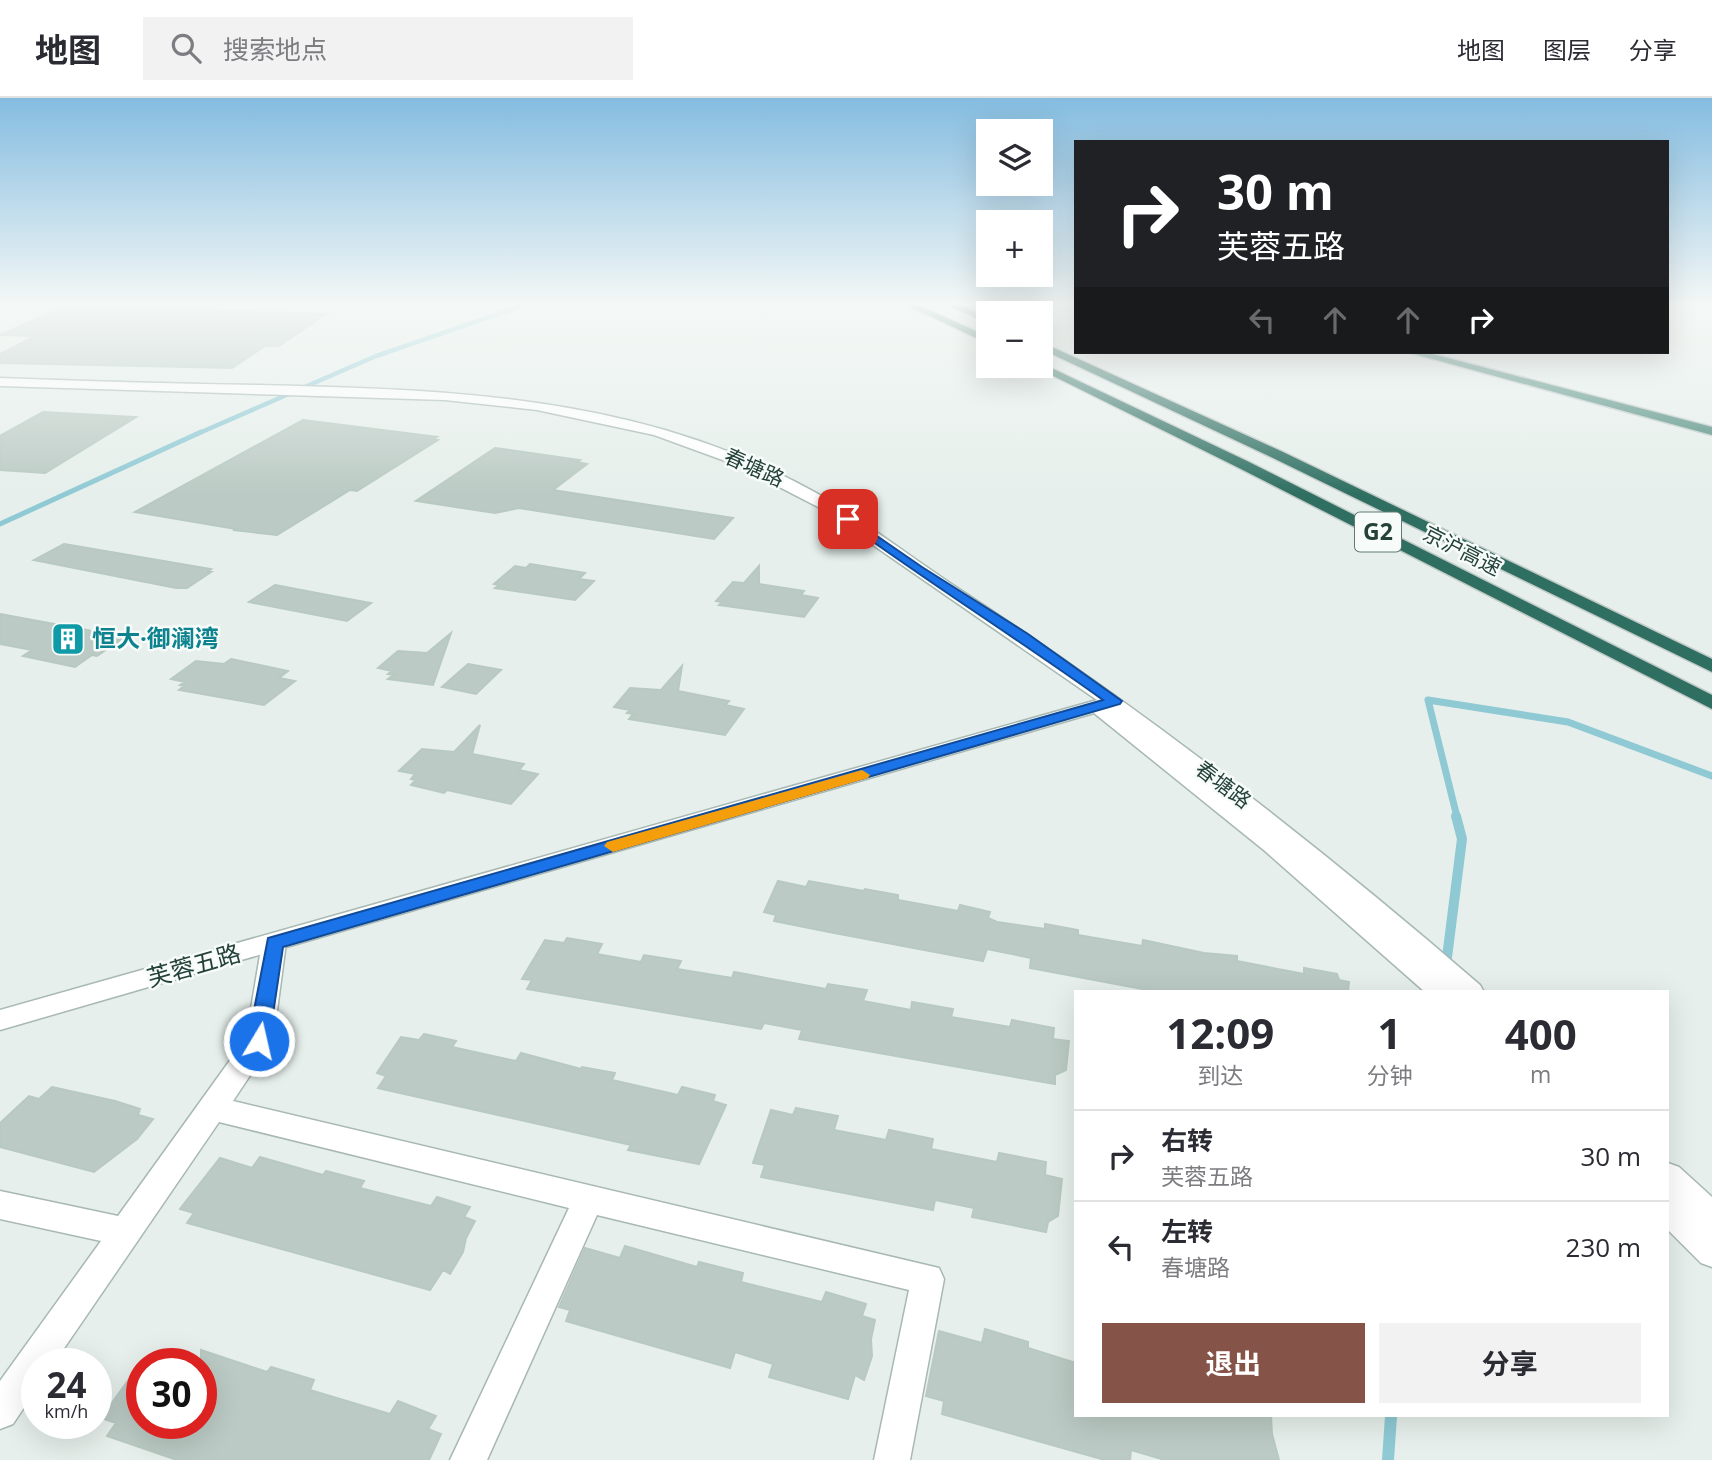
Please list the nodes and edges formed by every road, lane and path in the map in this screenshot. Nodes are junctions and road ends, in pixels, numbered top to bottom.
1 (1090, 368) edge
2 (1472, 368) edge
3 (1511, 368) edge
4 (1053, 372) edge
5 (0, 383) edge
6 (1712, 419) edge
7 (1712, 431) edge
8 (1712, 666) edge
9 (1712, 703) edge
10 (1106, 704) junction
11 (1399, 940) junction
12 (274, 943) junction
13 (1439, 990) edge
14 (1468, 990) edge
15 (0, 1020) edge
16 (212, 1108) junction
17 (1669, 1177) edge
18 (589, 1199) junction
19 (0, 1205) edge
20 (1669, 1211) edge
21 (1712, 1217) edge
22 (127, 1232) junction
23 (1712, 1252) edge
24 (0, 1411) edge
25 (468, 1460) edge
26 (892, 1460) edge

1 - 8 highway, 京沪高速 / G2
2 - 7 highway
3 - 6 highway
4 - 9 highway, 京沪高速 / G2
5 - 10 street, 春塘路
10 - 11 street, 春塘路
10 - 12 street, 芙蓉五路
11 - 13 street, 春塘路
11 - 14 street, 春塘路
12 - 15 street, 芙蓉五路
12 - 16 street
16 - 18 street
16 - 22 street
17 - 21 street
18 - 25 street
18 - 26 street
19 - 22 street
20 - 23 street
22 - 24 street

